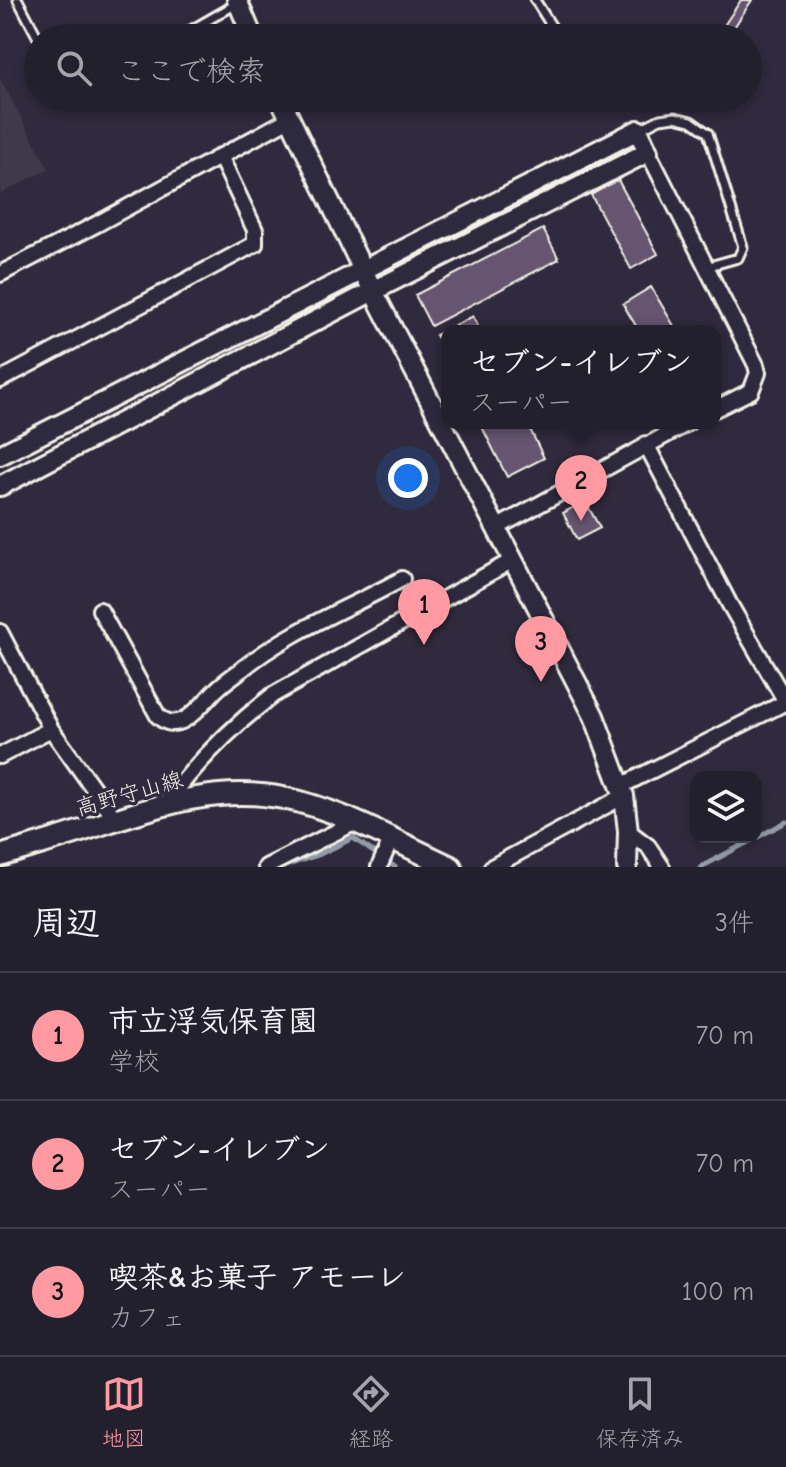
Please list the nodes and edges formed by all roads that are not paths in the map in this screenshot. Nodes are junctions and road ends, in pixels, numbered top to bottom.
1 (18, 0) edge
2 (535, 0) edge
3 (237, 1) edge
4 (31, 24) edge
5 (200, 24) edge
6 (247, 24) edge
7 (550, 24) edge
8 (286, 112) edge
9 (289, 119) junction
10 (638, 130) junction
11 (648, 152) junction
12 (220, 156) junction
13 (706, 267) junction
14 (363, 271) junction
15 (0, 274) edge
16 (373, 291) junction
17 (0, 380) edge
18 (721, 406) edge
19 (441, 422) edge
20 (445, 429) edge
21 (676, 429) edge
22 (646, 444) junction
23 (0, 455) edge
24 (0, 486) edge
25 (496, 528) junction
26 (513, 560) junction
27 (402, 579) dead end
28 (100, 610) dead end
29 (2, 639) edge
30 (786, 702) edge
31 (51, 729) junction
32 (0, 756) edge
33 (622, 791) junction
34 (167, 803) junction
35 (116, 820) junction
36 (354, 823) junction
37 (628, 831) junction
38 (0, 856) edge
39 (384, 857) edge
40 (266, 867) edge
41 (451, 867) edge
42 (492, 867) edge
43 (627, 867) edge
44 (662, 867) edge

1 - 4 lane
2 - 7 lane
3 - 5 lane
3 - 6 street
8 - 9 street
9 - 12 street
9 - 14 street
10 - 11 street
10 - 13 lane
10 - 14 street
11 - 13 street
11 - 16 street
12 - 15 street
12 - 17 street
13 - 18 street
14 - 16 street
14 - 23 street
16 - 19 street
16 - 24 street
20 - 25 street
21 - 22 street
22 - 25 street
22 - 30 street
25 - 26 street
26 - 33 street
26 - 34 street
27 - 28 street
29 - 31 street
30 - 33 street
31 - 32 street
31 - 35 street
33 - 37 street
33 - 42 street
34 - 35 main road, 高野守山線
34 - 36 main road, 高野守山線
35 - 38 main road, 高野守山線
36 - 39 main road, 高野守山線
36 - 40 street
37 - 43 street
37 - 44 street
39 - 41 main road, 高野守山線

